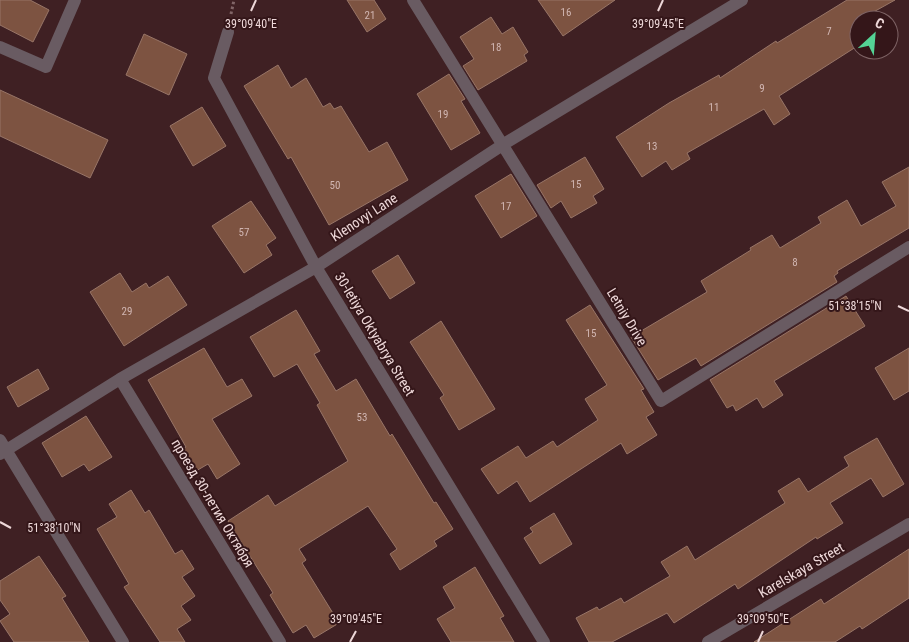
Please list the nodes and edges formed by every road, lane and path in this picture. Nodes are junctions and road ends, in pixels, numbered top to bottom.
1 (75, 0) edge
2 (413, 0) edge
3 (742, 0) edge
4 (228, 32) dead end
5 (0, 48) edge
6 (504, 144) junction
7 (909, 246) edge
8 (316, 266) junction
9 (120, 380) junction
10 (2, 448) edge
11 (909, 524) edge
12 (123, 642) edge
13 (280, 642) edge
14 (544, 642) edge
15 (708, 642) edge

1 - 5 street
2 - 6 street, Letniy Drive
3 - 6 street, Klenovyi Lane
4 - 8 street, 30-letiya Oktyabrya Street
6 - 7 street, Letniy Drive
6 - 8 street, Klenovyi Lane
8 - 9 street, Klenovyi Lane
8 - 14 street, 30-letiya Oktyabrya Street
9 - 10 street, Klenovyi Lane
9 - 13 street, проезд 30-летия Октября
10 - 12 street
11 - 15 street, Karelskaya Street

